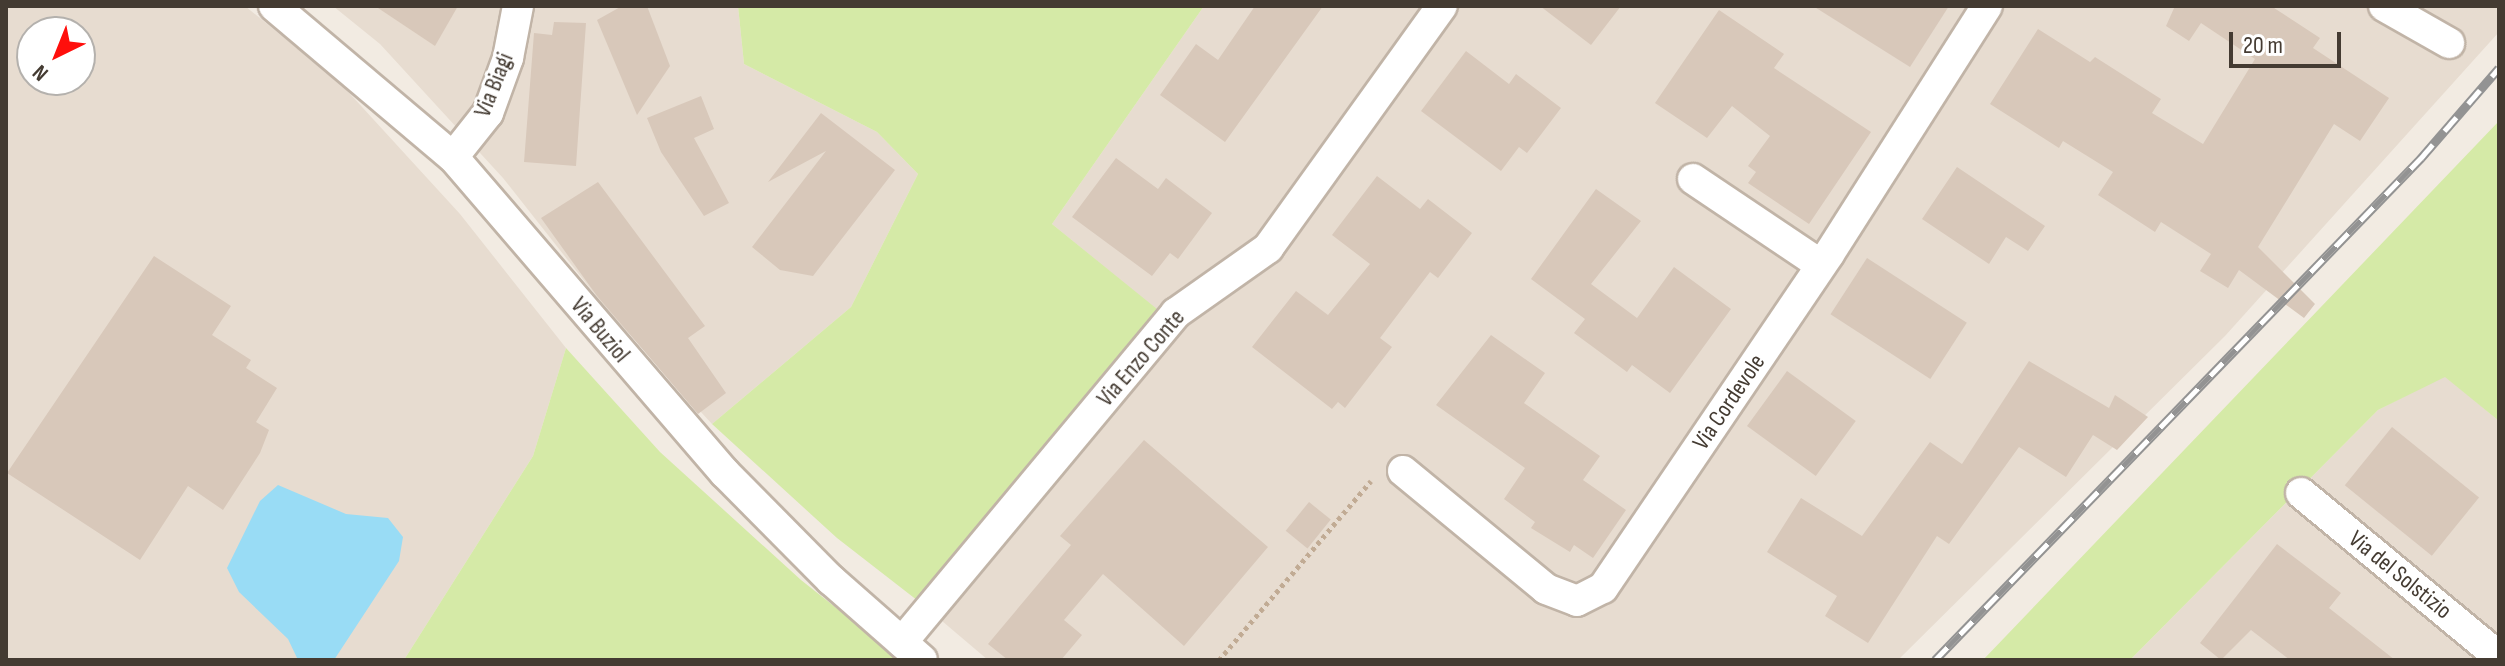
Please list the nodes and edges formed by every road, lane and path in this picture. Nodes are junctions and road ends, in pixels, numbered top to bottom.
1 (274, 6) edge
2 (518, 6) edge
3 (1442, 6) edge
4 (1987, 6) edge
5 (2384, 6) edge
6 (2449, 43) dead end
7 (453, 157) junction
8 (1693, 179) dead end
9 (1821, 265) junction
10 (1403, 471) joint
11 (2301, 493) dead end
12 (912, 651) edge
13 (2499, 657) edge
14 (1219, 660) edge

1 - 7 street, Via Buziol
2 - 7 street, Via Biagi
3 - 12 street, Via Enzo Conte
4 - 9 street, Via Cordevole
5 - 6 street
7 - 12 street, Via Buziol
8 - 9 street
9 - 10 street, Via Cordevole
10 - 14 path
11 - 13 street, Via del Solstizio

